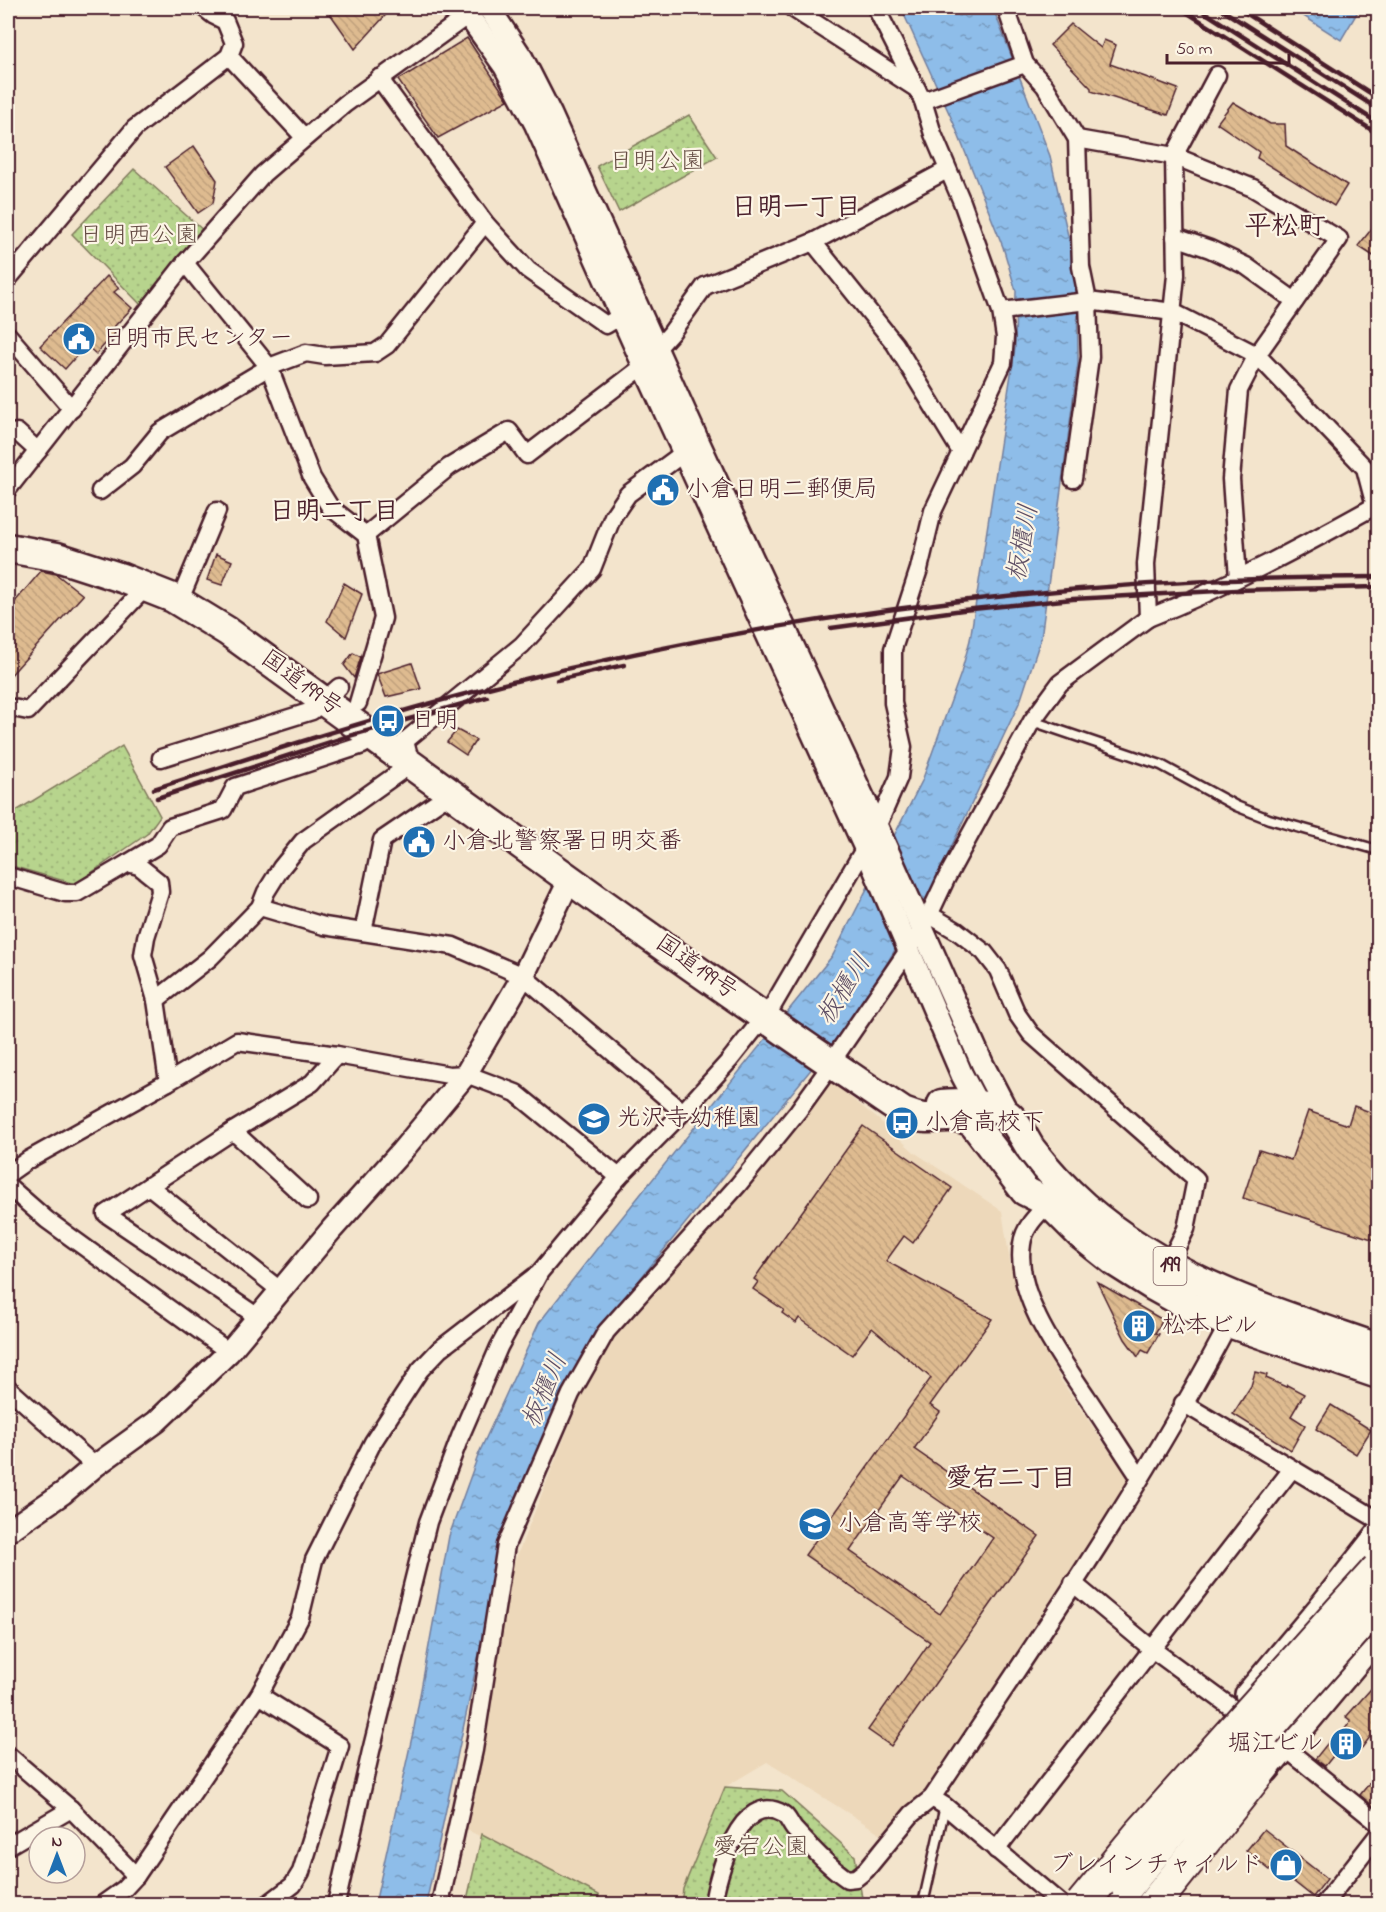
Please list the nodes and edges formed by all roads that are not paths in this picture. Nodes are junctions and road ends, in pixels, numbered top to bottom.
1 (204, 8) edge
2 (792, 8) edge
3 (876, 8) edge
4 (1006, 8) edge
5 (475, 9) edge
6 (229, 56) junction
7 (1021, 66) junction
8 (1217, 75) dead end
9 (379, 78) junction
10 (926, 96) junction
11 (304, 137) junction
12 (1077, 139) junction
13 (1174, 156) junction
14 (947, 170) junction
15 (485, 223) junction
16 (1175, 237) junction
17 (813, 242) junction
18 (185, 263) junction
19 (8, 279) edge
20 (1295, 301) junction
21 (1085, 302) junction
22 (1009, 310) junction
23 (1173, 312) junction
24 (621, 316) junction
25 (8, 335) edge
26 (1257, 355) junction
27 (650, 357) junction
28 (270, 367) junction
29 (72, 409) junction
30 (8, 434) edge
31 (691, 447) junction
32 (38, 451) junction
33 (961, 452) junction
34 (1073, 479) dead end
35 (8, 489) edge
36 (100, 491) dead end
37 (1377, 505) edge
38 (217, 511) dead end
39 (8, 531) edge
40 (366, 535) junction
41 (8, 548) edge
42 (1238, 578) junction
43 (146, 587) junction
44 (184, 590) junction
45 (1148, 618) junction
46 (340, 697) junction
47 (8, 707) edge
48 (1032, 721) junction
49 (363, 745) dead end
50 (408, 753) junction
51 (161, 758) dead end
52 (451, 793) junction
53 (875, 846) junction
54 (1378, 850) edge
55 (128, 862) junction
56 (8, 876) edge
57 (570, 879) junction
58 (261, 906) junction
59 (923, 922) junction
60 (363, 932) junction
61 (906, 946) junction
62 (523, 976) junction
63 (156, 1000) junction
64 (772, 1014) junction
65 (337, 1055) junction
66 (831, 1057) junction
67 (983, 1065) junction
68 (466, 1074) junction
69 (168, 1082) junction
70 (958, 1107) junction
71 (684, 1112) junction
72 (1009, 1115) junction
73 (233, 1131) junction
74 (8, 1174) edge
75 (619, 1177) junction
76 (8, 1186) edge
77 (149, 1186) junction
78 (308, 1200) dead end
79 (1049, 1203) junction
80 (1168, 1265) junction
81 (540, 1272) junction
82 (280, 1291) junction
83 (1235, 1311) junction
84 (258, 1317) junction
85 (1378, 1348) edge
86 (229, 1352) junction
87 (1378, 1374) edge
88 (8, 1388) edge
89 (1183, 1404) junction
90 (95, 1466) junction
91 (1292, 1468) junction
92 (1140, 1478) junction
93 (1378, 1520) edge
94 (8, 1532) edge
95 (1378, 1532) edge
96 (1378, 1569) edge
97 (1378, 1580) edge
98 (1073, 1583) junction
99 (1378, 1604) edge
100 (1378, 1624) edge
101 (1378, 1639) edge
102 (1152, 1649) junction
103 (259, 1695) junction
104 (1233, 1709) junction
105 (1287, 1749) junction
106 (8, 1755) edge
107 (939, 1802) junction
108 (71, 1809) junction
109 (1378, 1823) edge
110 (1378, 1835) edge
111 (8, 1846) edge
112 (996, 1850) junction
113 (136, 1876) junction
114 (103, 1905) edge
115 (268, 1905) edge
116 (336, 1905) edge
117 (440, 1905) edge
118 (712, 1905) edge
119 (923, 1905) edge
120 (1061, 1905) edge
121 (1067, 1905) edge
122 (1082, 1905) edge
123 (1113, 1905) edge
124 (1120, 1905) edge
125 (1155, 1905) edge
126 (1324, 1905) edge

1 - 6 street
2 - 10 street
3 - 10 street
4 - 7 street
5 - 9 street
5 - 24 street
5 - 27 street
6 - 11 street
6 - 19 street
7 - 10 street
7 - 12 street
8 - 13 street
9 - 11 street
9 - 15 street
10 - 14 street
11 - 18 street
12 - 13 street
12 - 21 street
13 - 16 street
13 - 20 street
14 - 17 street
14 - 22 street
15 - 24 street
15 - 28 street
16 - 20 street
16 - 23 street
17 - 27 street
17 - 33 street
18 - 28 street
18 - 29 street
20 - 26 street
21 - 22 street
21 - 23 street
21 - 34 street
22 - 33 street
23 - 26 street
23 - 45 street
24 - 27 street
25 - 29 street
26 - 37 street
26 - 42 street
27 - 31 street
27 - 40 street
28 - 36 street
28 - 40 street
29 - 32 street
30 - 32 street
31 - 50 street
31 - 53 street
32 - 35 street
33 - 53 street
37 - 42 street
38 - 44 street
39 - 44 highway, 国道199号
40 - 46 street
41 - 43 highway, 国道199号
42 - 45 street
43 - 46 highway, 国道199号
43 - 47 street
44 - 46 highway, 国道199号
45 - 48 street
46 - 50 highway, 国道199号
46 - 51 street
48 - 54 lane
48 - 59 street
49 - 55 street
50 - 52 highway, 国道199号
50 - 58 street
50 - 64 highway, 国道199号
52 - 57 highway, 国道199号
52 - 60 street
53 - 59 street
53 - 61 street
53 - 64 street
55 - 56 street
55 - 63 street
57 - 62 street
57 - 64 highway, 国道199号
58 - 60 street
58 - 63 street
59 - 61 street
59 - 67 street
59 - 80 street
60 - 62 street
61 - 66 street
61 - 70 street
62 - 68 street
62 - 71 street
63 - 69 street
64 - 66 highway, 国道199号
64 - 71 street
65 - 68 street
65 - 69 street
65 - 73 street
66 - 70 highway, 国道199号
66 - 117 street
67 - 70 street
67 - 72 street
68 - 75 street
68 - 82 street
69 - 74 street
70 - 72 highway, 国道199号
70 - 79 highway
71 - 75 street
72 - 80 highway, 199
73 - 77 street
73 - 78 street
75 - 81 street
76 - 86 street
77 - 82 street
77 - 84 street
79 - 83 highway, 199
79 - 92 street
80 - 83 highway, 199
81 - 103 street
81 - 116 street
82 - 84 street
83 - 85 highway, 199
83 - 87 highway, 199
83 - 89 street
84 - 86 street
86 - 90 street
88 - 90 street
89 - 91 street
89 - 92 street
90 - 94 street
91 - 93 street
91 - 102 street
92 - 98 street
95 - 104 street
96 - 122 highway, bridge
97 - 123 highway, bridge
98 - 102 street
98 - 107 street
99 - 124 highway, bridge
100 - 125 highway, bridge
101 - 105 street
102 - 104 street
102 - 112 street
103 - 113 street
103 - 115 street
104 - 105 street
104 - 121 street
105 - 109 street
105 - 125 street
106 - 108 street
107 - 112 street
107 - 118 street
107 - 119 lane
108 - 111 street
108 - 113 street
110 - 126 street
112 - 120 street
113 - 114 street

